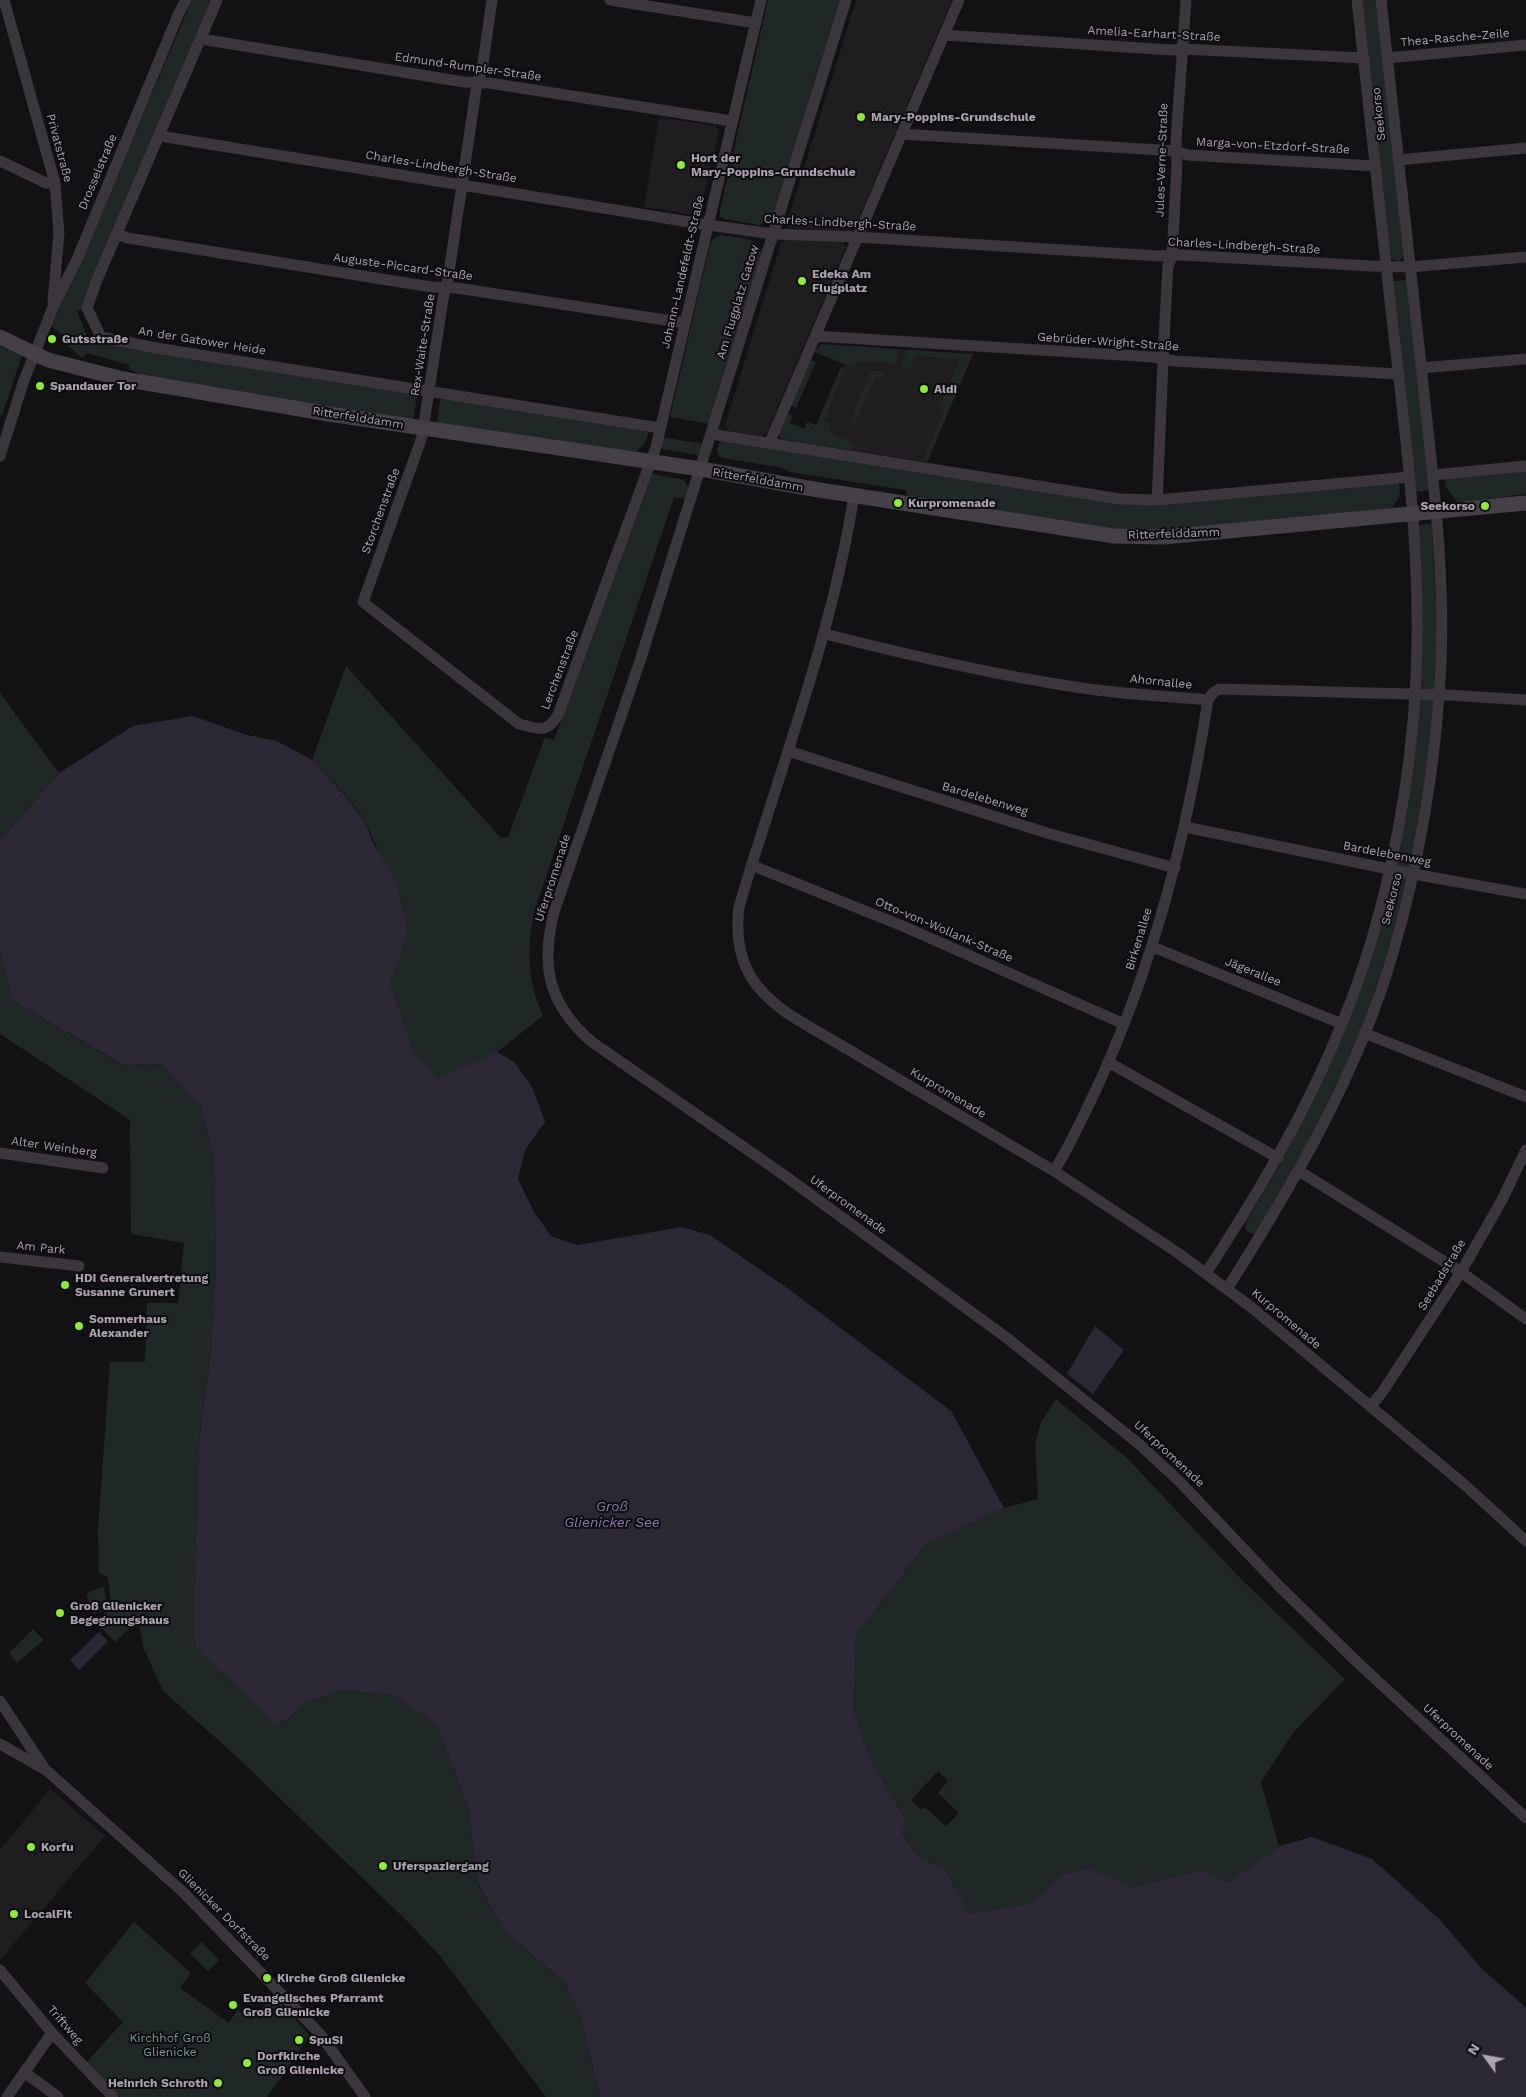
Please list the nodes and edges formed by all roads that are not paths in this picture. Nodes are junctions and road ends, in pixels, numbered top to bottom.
1 (4, 0) edge
2 (186, 0) edge
3 (217, 0) edge
4 (492, 0) edge
5 (610, 0) edge
6 (761, 0) edge
7 (846, 0) edge
8 (959, 0) edge
9 (1186, 0) edge
10 (1357, 0) edge
11 (1381, 0) edge
12 (756, 23) junction
13 (944, 35) junction
14 (201, 39) junction
15 (1526, 45) edge
16 (1183, 49) junction
17 (1364, 58) junction
18 (1387, 58) junction
19 (477, 83) junction
20 (732, 121) junction
21 (160, 134) junction
22 (901, 134) junction
23 (1526, 148) edge
24 (1176, 151) junction
25 (1398, 160) junction
26 (0, 161) edge
27 (1375, 166) junction
28 (55, 183) junction
29 (462, 184) junction
30 (708, 225) junction
31 (117, 234) junction
32 (773, 234) junction
33 (857, 237) junction
34 (1526, 256) edge
35 (1172, 257) junction
36 (1386, 266) junction
37 (1410, 267) junction
38 (446, 287) junction
39 (52, 307) junction
40 (685, 323) junction
41 (815, 336) junction
42 (0, 337) edge
43 (35, 354) junction
44 (1164, 358) junction
45 (1526, 359) edge
46 (1421, 368) junction
47 (1398, 374) junction
48 (429, 391) junction
49 (423, 428) junction
50 (660, 428) junction
51 (712, 434) junction
52 (769, 444) junction
53 (0, 456) edge
54 (650, 462) junction
55 (1526, 466) edge
56 (701, 469) junction
57 (1433, 475) junction
58 (1410, 477) junction
59 (854, 495) junction
60 (1157, 500) junction
61 (1526, 503) edge
62 (1436, 511) junction
63 (1412, 513) junction
64 (363, 602) joint
65 (825, 634) junction
66 (1415, 694) junction
67 (1439, 695) junction
68 (1208, 700) junction
69 (1526, 700) edge
70 (788, 751) junction
71 (1185, 827) junction
72 (751, 865) junction
73 (1175, 868) junction
74 (1390, 869) junction
75 (1413, 874) junction
76 (1526, 894) edge
77 (1153, 946) junction
78 (1124, 1024) junction
79 (1342, 1024) junction
80 (1364, 1033) junction
81 (1108, 1062) junction
82 (1526, 1098) edge
83 (1526, 1150) edge
84 (0, 1153) edge
85 (1278, 1158) junction
86 (103, 1168) dead end
87 (1054, 1171) junction
88 (1299, 1171) junction
89 (0, 1257) edge
90 (79, 1266) dead end
91 (1461, 1272) junction
92 (1206, 1273) junction
93 (1227, 1289) junction
94 (1526, 1319) edge
95 (1371, 1406) junction
96 (1526, 1541) edge
97 (0, 1701) edge
98 (0, 1744) edge
99 (46, 1770) junction
100 (1526, 1818) edge
101 (0, 1970) edge
102 (52, 2033) junction
103 (24, 2072) junction
104 (7, 2097) edge
105 (58, 2097) edge
106 (113, 2097) edge
107 (365, 2097) edge

1 - 28 street, Privatstraße
2 - 39 street, Drosselstraße
3 - 14 street, An der Gatower Heide
4 - 19 street, Rex-Waite-Straße
5 - 12 street
6 - 12 street, Johann-Landefeldt-Straße
7 - 32 street, Am Flugplatz Gatow
8 - 13 street
9 - 16 street, Jules-Verne-Straße
10 - 17 street, Seekorso
11 - 18 street, Seekorso
12 - 20 street, Johann-Landefeldt-Straße
13 - 16 street, Amelia-Earhart-Straße
13 - 22 street
14 - 19 street, Edmund-Rumpler-Straße
14 - 21 street, An der Gatower Heide
15 - 18 street, Thea-Rasche-Zeile
16 - 17 street, Amelia-Earhart-Straße
16 - 24 street, Jules-Verne-Straße
17 - 27 street, Seekorso
18 - 25 street, Seekorso
19 - 20 street, Edmund-Rumpler-Straße
19 - 29 street, Rex-Waite-Straße
20 - 30 street, Johann-Landefeldt-Straße
21 - 29 street, Charles-Lindbergh-Straße
21 - 31 street, An der Gatower Heide
22 - 24 street, Marga-von-Etzdorf-Straße
22 - 33 street
23 - 25 street
24 - 27 street, Marga-von-Etzdorf-Straße
24 - 35 street, Jules-Verne-Straße
25 - 37 street, Seekorso
26 - 28 street
27 - 36 street, Seekorso
28 - 39 street, Privatstraße
29 - 30 street, Charles-Lindbergh-Straße
29 - 38 street, Rex-Waite-Straße
30 - 32 street, Charles-Lindbergh-Straße
30 - 40 street, Johann-Landefeldt-Straße
31 - 38 street, Auguste-Piccard-Straße
31 - 48 street, An der Gatower Heide
32 - 33 street, Charles-Lindbergh-Straße
32 - 51 street, Am Flugplatz Gatow
33 - 35 street, Charles-Lindbergh-Straße
33 - 41 street
34 - 37 street, Charles-Lindbergh-Straße
35 - 36 street, Charles-Lindbergh-Straße
35 - 44 street, Jules-Verne-Straße
36 - 37 street, Charles-Lindbergh-Straße
36 - 47 street, Seekorso
37 - 46 street, Seekorso
38 - 40 street, Auguste-Piccard-Straße
38 - 48 street, Rex-Waite-Straße
39 - 43 street, Drosselstraße
40 - 50 street, Johann-Landefeldt-Straße
41 - 44 street, Gebrüder-Wright-Straße
41 - 52 street
42 - 43 main road, Ritterfelddamm
43 - 49 main road, Ritterfelddamm
43 - 53 street
44 - 47 street, Gebrüder-Wright-Straße
44 - 60 street, Jules-Verne-Straße
45 - 46 street
46 - 57 street, Seekorso
47 - 58 street, Seekorso
48 - 49 street, Rex-Waite-Straße
48 - 50 street, An der Gatower Heide
49 - 54 main road, Ritterfelddamm
49 - 64 street, Storchenstraße
50 - 54 street, Johann-Landefeldt-Straße
51 - 52 street
51 - 56 street, Am Flugplatz Gatow
52 - 60 street
54 - 56 main road, Ritterfelddamm
54 - 64 street, Lerchenstraße
55 - 57 street
56 - 59 main road, Ritterfelddamm
56 - 100 street, Uferpromenade
57 - 62 street, Seekorso
58 - 60 street
58 - 63 street, Seekorso
59 - 63 main road, Ritterfelddamm
59 - 65 street, Kurpromenade
61 - 62 main road, Ritterfelddamm
62 - 63 main road, Ritterfelddamm
62 - 67 street, Seekorso
63 - 66 street, Seekorso
65 - 68 street, Ahornallee
65 - 70 street, Kurpromenade
66 - 67 street, Ahornallee
66 - 68 street, Ahornallee
66 - 74 street, Seekorso
67 - 69 street, Ahornallee
67 - 75 street, Seekorso
68 - 71 street, Birkenallee
70 - 72 street, Kurpromenade
70 - 73 street, Bardelebenweg
71 - 73 street, Birkenallee
71 - 74 street, Bardelebenweg
72 - 78 street, Otto-von-Wollank-Straße
72 - 87 street, Kurpromenade
73 - 77 street, Birkenallee
74 - 75 street, Bardelebenweg
74 - 79 street, Seekorso
75 - 76 street, Bardelebenweg
75 - 80 street, Seekorso
77 - 78 street, Birkenallee
77 - 79 street, Jägerallee
78 - 81 street, Birkenallee
79 - 85 street, Seekorso
80 - 82 street
80 - 88 street, Seekorso
81 - 85 street
81 - 87 street, Birkenallee
83 - 91 street, Seebadstraße
84 - 86 street, Alter Weinberg
85 - 92 street, Seekorso
87 - 92 street, Kurpromenade
88 - 91 street
88 - 93 street, Seekorso
89 - 90 street, Am Park
91 - 94 street
91 - 95 street, Seebadstraße
92 - 93 street, Kurpromenade
93 - 95 street, Kurpromenade
95 - 96 street, Kurpromenade
97 - 99 street, Glienicker Dorfstraße
98 - 99 street, Glienicker Dorfstraße
99 - 107 street, Glienicker Dorfstraße
101 - 102 street, Triftweg
102 - 103 street
102 - 106 street, Triftweg
103 - 104 street
103 - 105 street

